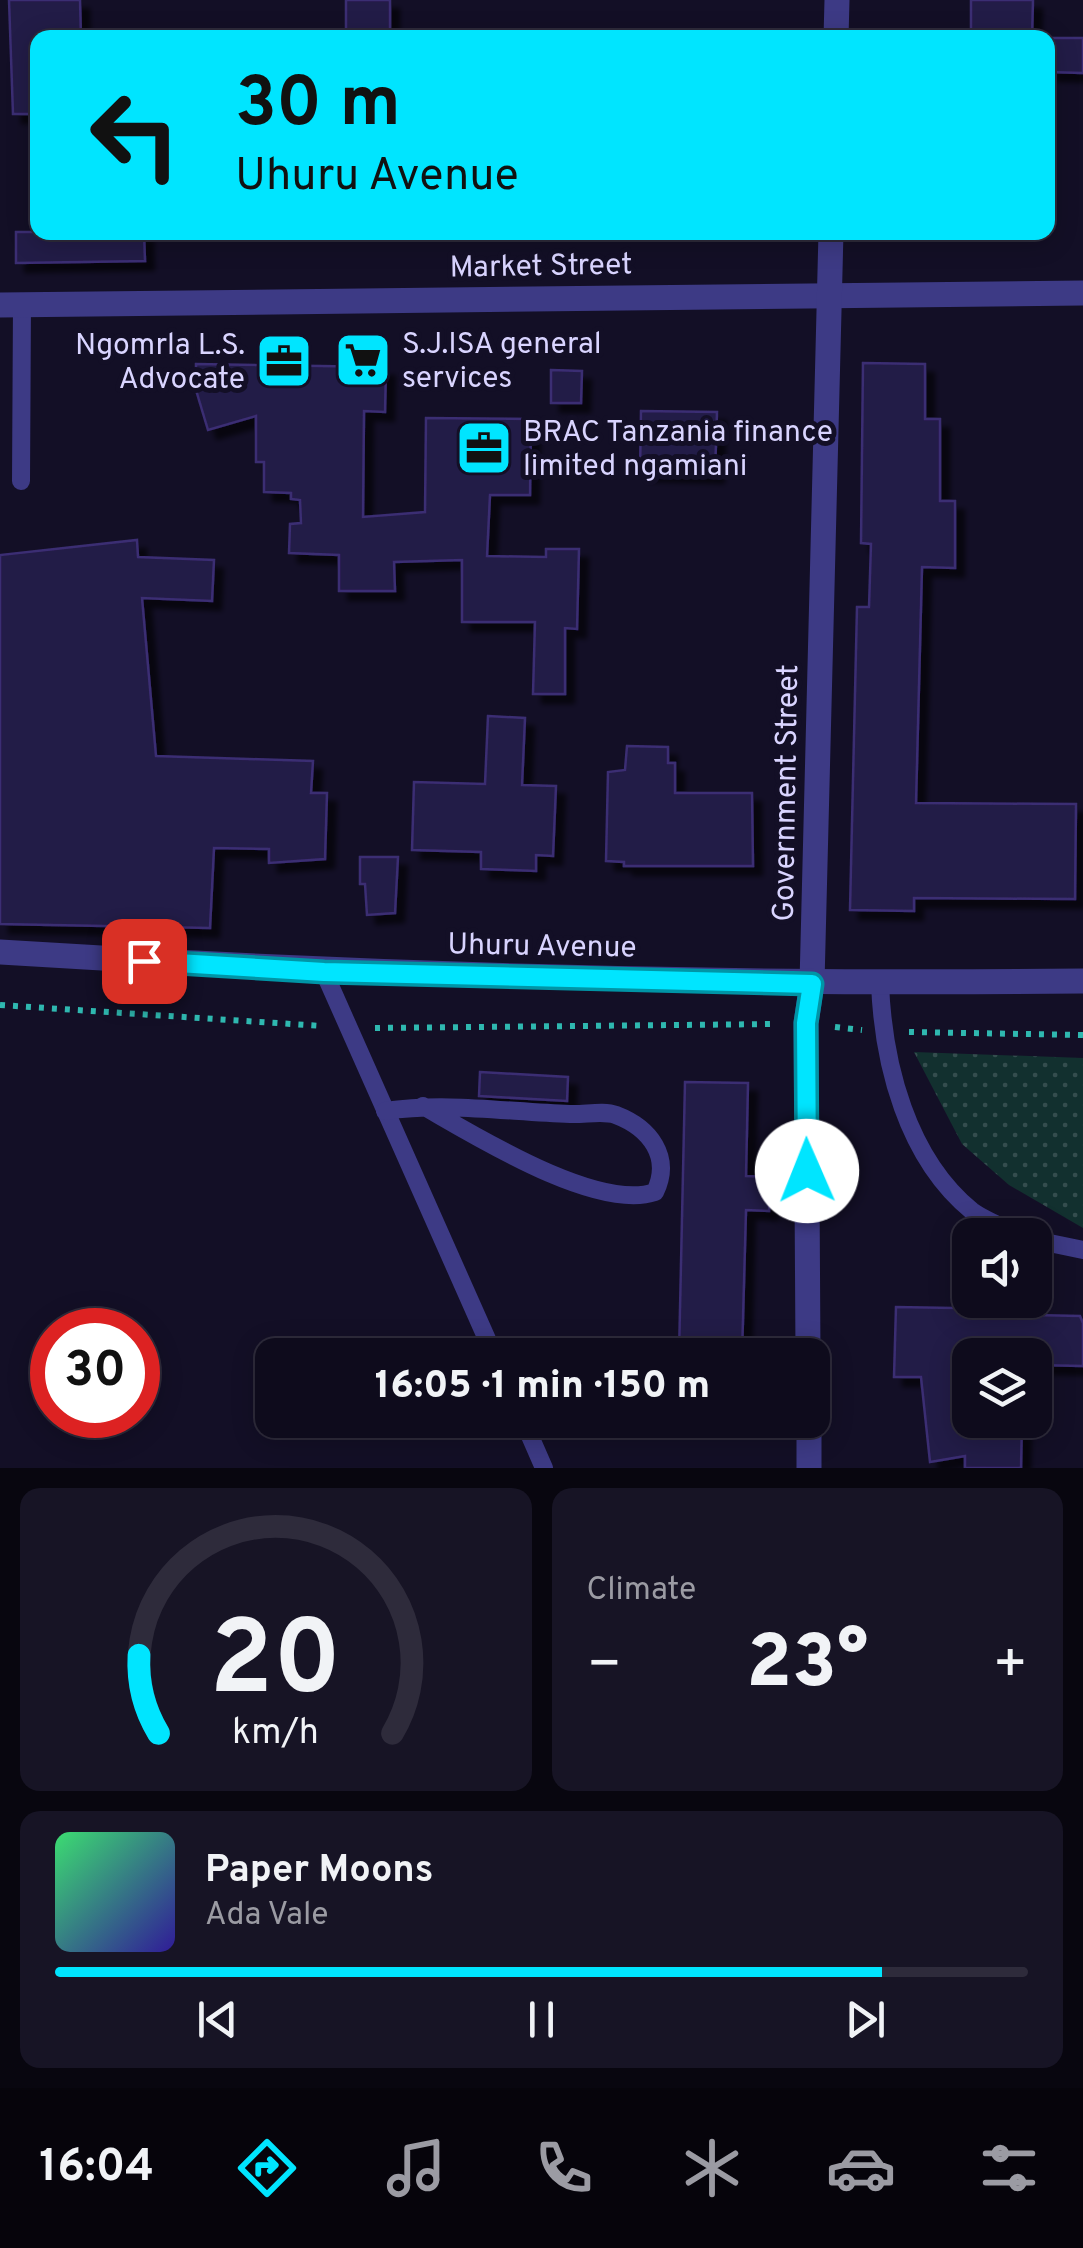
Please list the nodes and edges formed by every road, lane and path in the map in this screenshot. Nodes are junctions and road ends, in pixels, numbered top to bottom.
1 (838, 0) edge
2 (836, 30) edge
3 (832, 240) edge
4 (1083, 293) edge
5 (830, 294) junction
6 (11, 304) edge
7 (21, 481) dead end
8 (0, 952) edge
9 (324, 972) junction
10 (1083, 981) edge
11 (880, 983) junction
12 (812, 984) junction
13 (0, 1005) edge
14 (806, 1023) junction
15 (348, 1028) junction
16 (882, 1032) junction
17 (1083, 1035) edge
18 (423, 1106) junction
19 (385, 1112) junction
20 (984, 1218) edge
21 (1052, 1244) edge
22 (1083, 1250) edge
23 (486, 1338) edge
24 (808, 1338) edge
25 (531, 1438) edge
26 (808, 1438) edge
27 (544, 1468) edge
28 (809, 1468) edge

1 - 2 street
3 - 5 street, Government Street
4 - 5 street, Market Street
5 - 6 street, Market Street
5 - 12 street, Government Street
6 - 7 lane
8 - 9 street, Uhuru Avenue
9 - 12 street, Uhuru Avenue
9 - 15 lane
10 - 11 street, Uhuru Avenue
11 - 12 street, Uhuru Avenue
11 - 16 lane
12 - 14 street, Government Street
13 - 15 path
14 - 15 path
14 - 16 path
14 - 24 street, Government Street
15 - 19 lane
16 - 17 path
16 - 20 lane
18 - 18 lane
18 - 19 lane
19 - 23 lane
21 - 22 lane
25 - 27 lane
26 - 28 street

